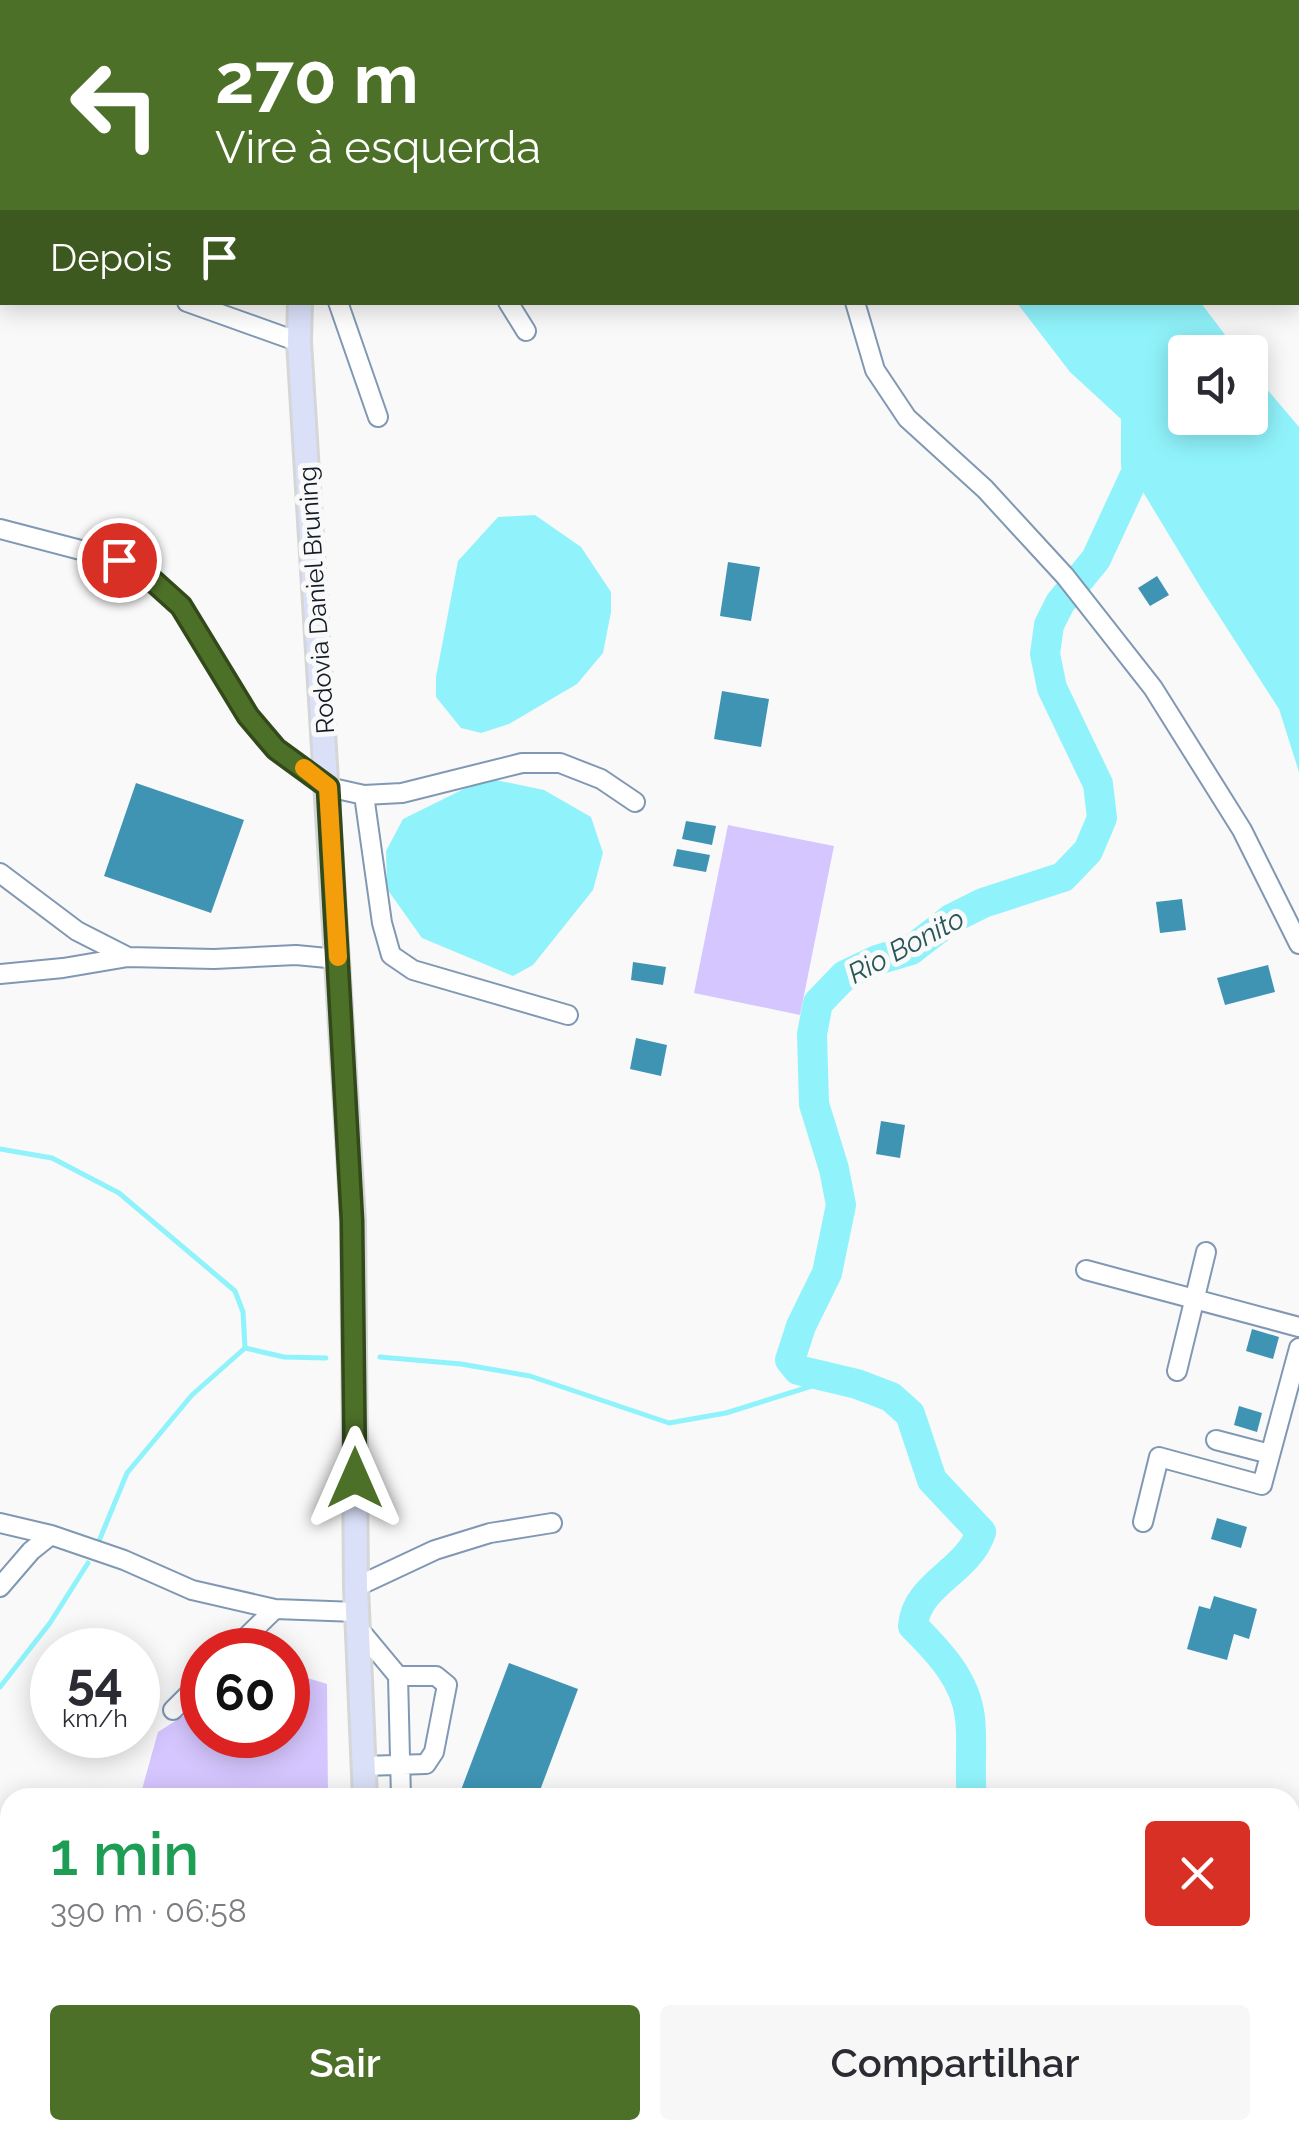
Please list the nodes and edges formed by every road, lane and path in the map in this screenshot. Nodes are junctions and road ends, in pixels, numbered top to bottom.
1 (196, 305) edge
2 (300, 305) edge
3 (339, 305) edge
4 (510, 305) edge
5 (856, 305) edge
6 (526, 331) dead end
7 (298, 342) junction
8 (378, 417) dead end
9 (0, 528) edge
10 (328, 787) junction
11 (364, 795) junction
12 (634, 802) dead end
13 (0, 873) edge
14 (1299, 944) edge
15 (128, 957) junction
16 (338, 959) junction
17 (0, 974) edge
18 (568, 1015) dead end
19 (1206, 1252) dead end
20 (1086, 1270) dead end
21 (1194, 1298) junction
22 (1299, 1327) edge
23 (1299, 1348) edge
24 (1177, 1371) dead end
25 (1216, 1440) dead end
26 (1270, 1454) junction
27 (1143, 1522) dead end
28 (0, 1523) edge
29 (552, 1524) dead end
30 (52, 1535) junction
31 (0, 1587) edge
32 (356, 1587) junction
33 (275, 1609) junction
34 (358, 1620) junction
35 (256, 1628) edge
36 (398, 1676) junction
37 (180, 1702) edge
38 (172, 1710) dead end
39 (364, 1766) junction
40 (400, 1766) junction
41 (365, 1788) edge
42 (401, 1788) edge

1 - 7 street
2 - 7 main road, Rodovia Daniel Bruning
3 - 8 street
4 - 6 street
5 - 14 street
7 - 10 main road, Rodovia Daniel Bruning
9 - 10 street
10 - 11 street
10 - 16 main road, Rodovia Daniel Bruning
11 - 12 street
11 - 18 street
13 - 15 street
15 - 16 street
15 - 17 street
16 - 32 main road, Rodovia Daniel Bruning
19 - 21 street
20 - 21 street
21 - 22 street
21 - 24 street
23 - 26 street
25 - 26 street
26 - 27 street
28 - 30 street
29 - 32 street
30 - 31 street
30 - 33 street
32 - 34 main road, Rodovia Daniel Bruning
33 - 34 street
33 - 35 street
34 - 36 street
34 - 39 main road, Rodovia Daniel Bruning
36 - 40 street
36 - 40 street
37 - 38 street
39 - 40 street
39 - 41 main road, Rodovia Daniel Bruning
40 - 42 street

